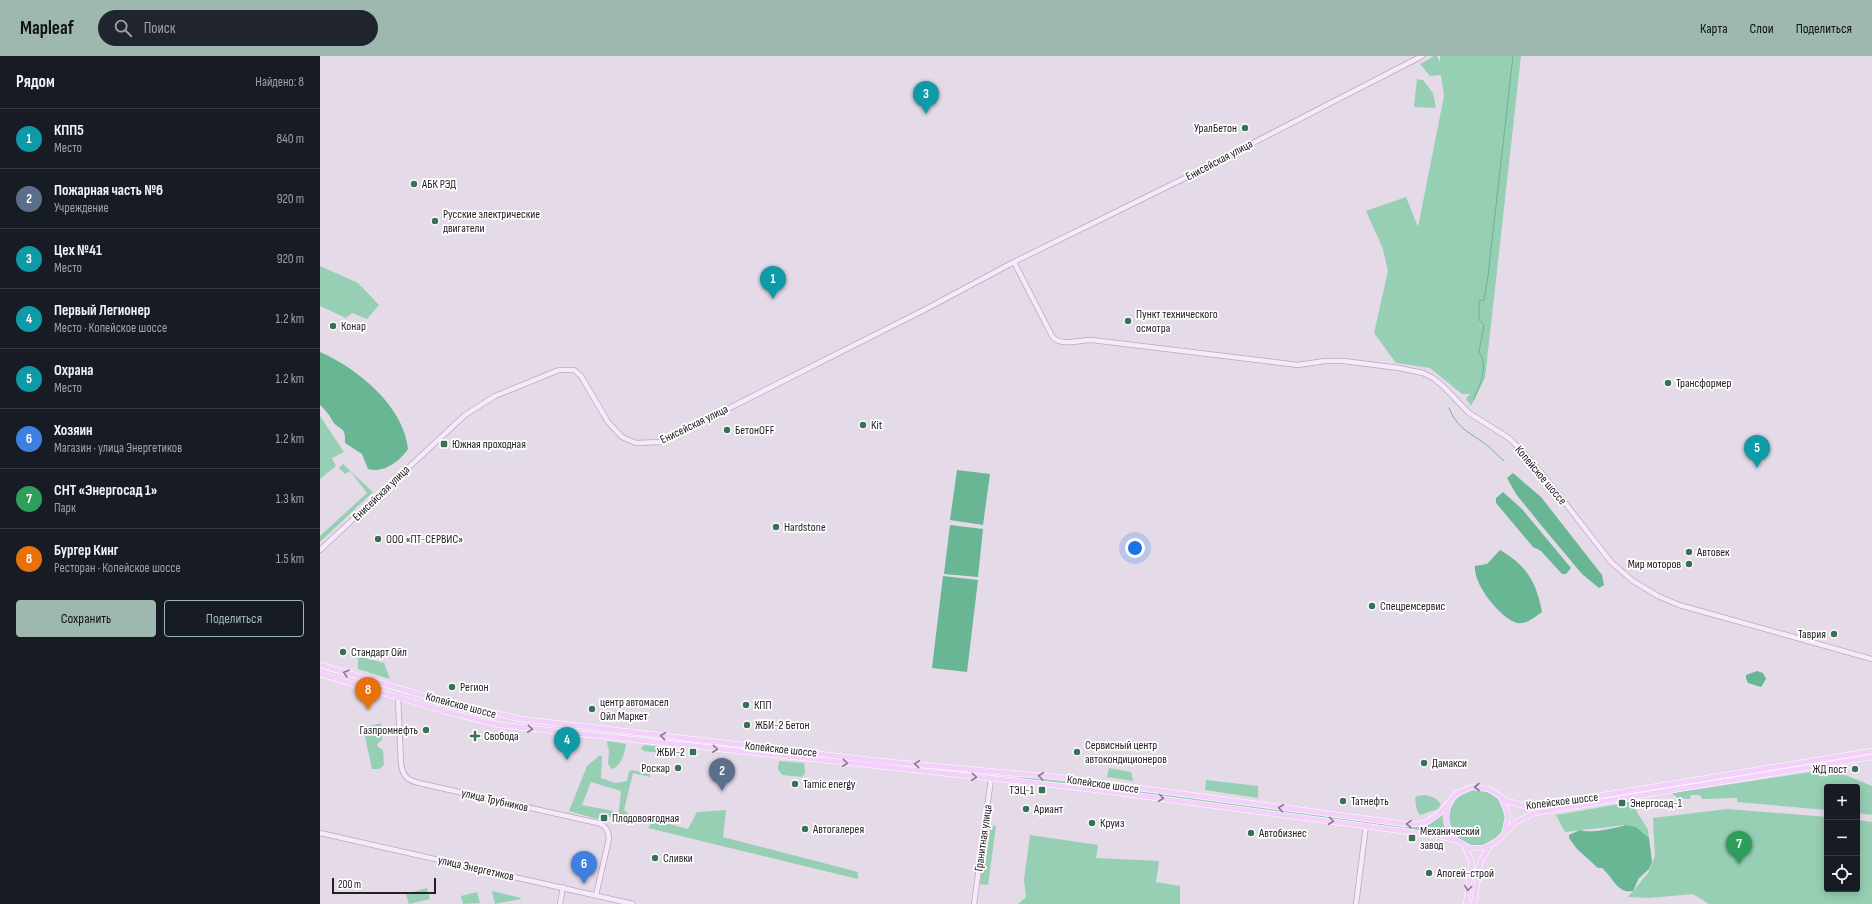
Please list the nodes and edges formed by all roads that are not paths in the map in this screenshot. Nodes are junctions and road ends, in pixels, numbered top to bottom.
1 (1422, 56) edge
2 (1014, 262) junction
3 (320, 550) edge
4 (1872, 659) edge
5 (320, 665) edge
6 (320, 674) edge
7 (397, 687) junction
8 (398, 697) junction
9 (740, 745) junction
10 (763, 747) junction
11 (739, 751) junction
12 (1872, 751) edge
13 (763, 754) junction
14 (1872, 757) edge
15 (992, 772) junction
16 (991, 779) junction
17 (1453, 798) junction
18 (1502, 798) junction
19 (1366, 826) junction
20 (320, 833) edge
21 (1504, 834) junction
22 (1456, 840) junction
23 (1465, 846) junction
24 (1489, 847) junction
25 (563, 887) junction
26 (596, 895) junction
27 (560, 904) edge
28 (633, 904) edge
29 (974, 904) edge
30 (1356, 904) edge
31 (1466, 904) edge
32 (1474, 904) edge

1 - 2 street, Енисейская улица
2 - 3 street, Енисейская улица
2 - 4 street, Копейское шоссе
7 -> 5 main road, Копейское шоссе
6 - 8 main road, Копейское шоссе
7 - 8 main road, улица Трубников
9 -> 7 main road, Копейское шоссе
8 -> 11 main road, Копейское шоссе
8 - 26 street, улица Трубников
9 - 10 main road, Копейское шоссе
9 - 11 main road
10 - 13 main road
15 -> 10 main road, Копейское шоссе
11 - 13 main road, Копейское шоссе
12 - 18 main road, Копейское шоссе
13 -> 16 main road, Копейское шоссе
14 - 21 main road, Копейское шоссе
15 - 16 main road, Гранитная улица
17 -> 15 main road, Копейское шоссе
16 -> 19 main road, Копейское шоссе
16 - 29 street, Гранитная улица
18 -> 17 main road, Копейское шоссе
17 - 22 main road
18 - 21 main road
19 - 22 main road, Копейское шоссе
19 - 30 street
20 - 25 street, улица Энергетиков
21 - 24 main road, Копейское шоссе
22 - 23 main road, Копейское шоссе
23 - 24 main road, Копейское шоссе
23 -> 31 main road
24 - 32 main road
25 - 26 street, улица Энергетиков
25 - 27 street
26 - 28 street, улица Энергетиков

